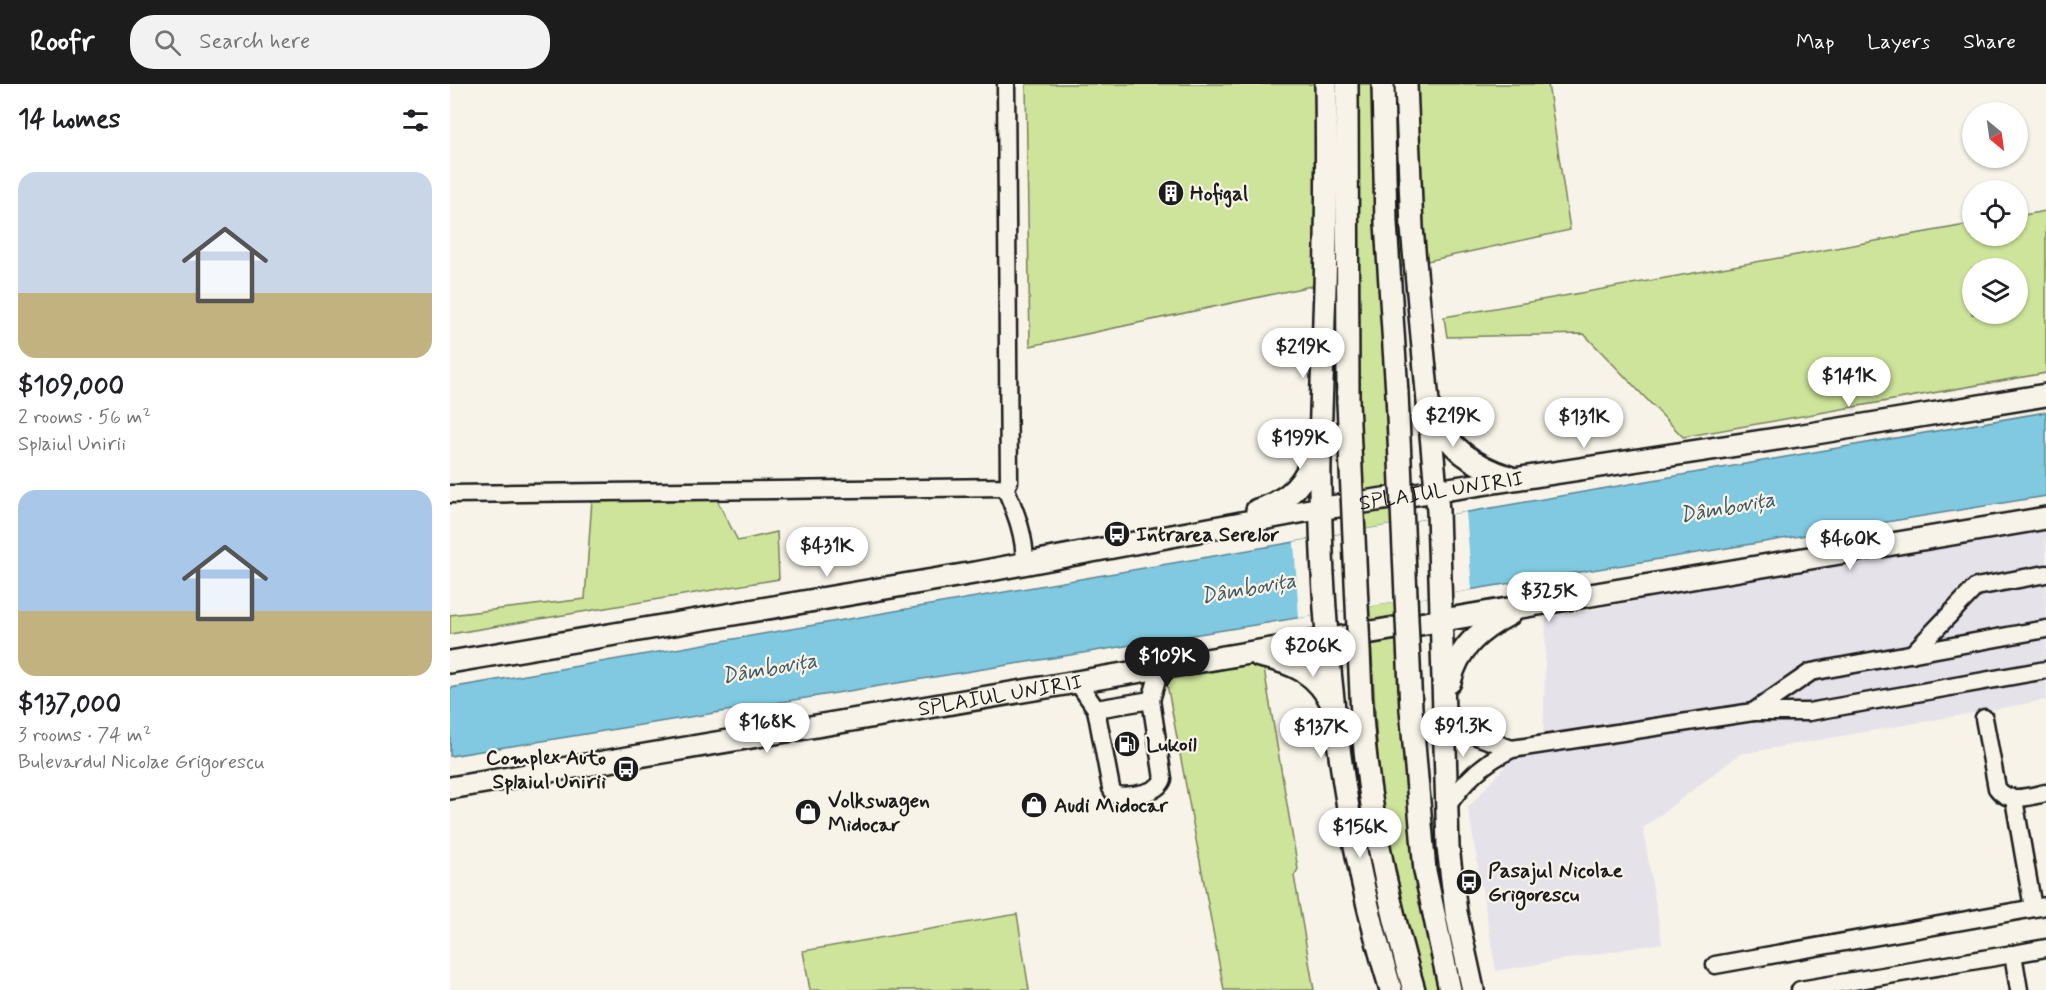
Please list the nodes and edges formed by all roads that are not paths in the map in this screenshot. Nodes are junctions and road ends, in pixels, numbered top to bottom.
1 (1006, 84) edge
2 (1326, 84) edge
3 (1347, 84) edge
4 (1383, 84) edge
5 (1406, 84) edge
6 (2046, 395) edge
7 (1430, 410) junction
8 (1320, 430) junction
9 (1515, 478) junction
10 (1005, 487) junction
11 (1437, 489) junction
12 (450, 494) edge
13 (1320, 508) junction
14 (2046, 518) edge
15 (1209, 528) junction
16 (1025, 564) junction
17 (2046, 574) edge
18 (1522, 608) junction
19 (1444, 621) junction
20 (2046, 629) edge
21 (1328, 640) junction
22 (1250, 654) junction
23 (1912, 654) junction
24 (450, 662) edge
25 (1160, 669) junction
26 (2046, 670) edge
27 (1078, 683) junction
28 (1150, 700) junction
29 (1096, 709) junction
30 (1444, 709) junction
31 (1336, 712) junction
32 (1753, 712) junction
33 (1984, 718) dead end
34 (1512, 749) junction
35 (450, 788) edge
36 (2046, 794) edge
37 (2014, 799) junction
38 (1446, 808) junction
39 (2039, 907) edge
40 (2046, 948) edge
41 (2013, 954) junction
42 (1714, 965) dead end
43 (1825, 988) edge
44 (1391, 990) edge
45 (1414, 990) edge
46 (1450, 990) edge
47 (1473, 990) edge
48 (1800, 990) edge
49 (2019, 990) edge

1 - 10 lane
2 - 8 main road
3 - 45 main road, bridge
4 - 46 main road, bridge
5 - 7 main road
6 - 9 main road, SPLAIUL UNIRII
7 - 9 main road
7 - 11 main road
8 - 13 main road
8 - 15 main road
9 - 11 main road, SPLAIUL UNIRII
10 - 12 lane
10 - 16 lane
11 - 13 main road, SPLAIUL UNIRII
11 - 19 main road
13 - 15 main road, SPLAIUL UNIRII
13 - 21 main road
14 - 18 main road, SPLAIUL UNIRII
15 - 16 main road, SPLAIUL UNIRII
16 - 24 main road, SPLAIUL UNIRII
17 - 23 lane
18 - 19 main road, SPLAIUL UNIRII
18 - 30 main road
19 - 21 main road, SPLAIUL UNIRII
19 - 30 main road
20 - 23 lane
21 - 22 main road, SPLAIUL UNIRII
21 - 31 main road
22 - 25 main road, SPLAIUL UNIRII
22 - 31 main road
23 - 32 lane
25 - 27 main road, SPLAIUL UNIRII
25 - 28 lane
26 - 32 lane
27 - 29 lane
27 - 35 main road, SPLAIUL UNIRII
28 - 29 lane
28 - 29 lane
30 - 34 lane
30 - 38 main road
31 - 44 main road
32 - 34 lane
33 - 37 lane
34 - 38 lane
36 - 37 lane
37 - 39 lane
38 - 47 main road
39 - 42 lane
40 - 41 lane
41 - 43 lane
41 - 49 lane
43 - 48 lane

